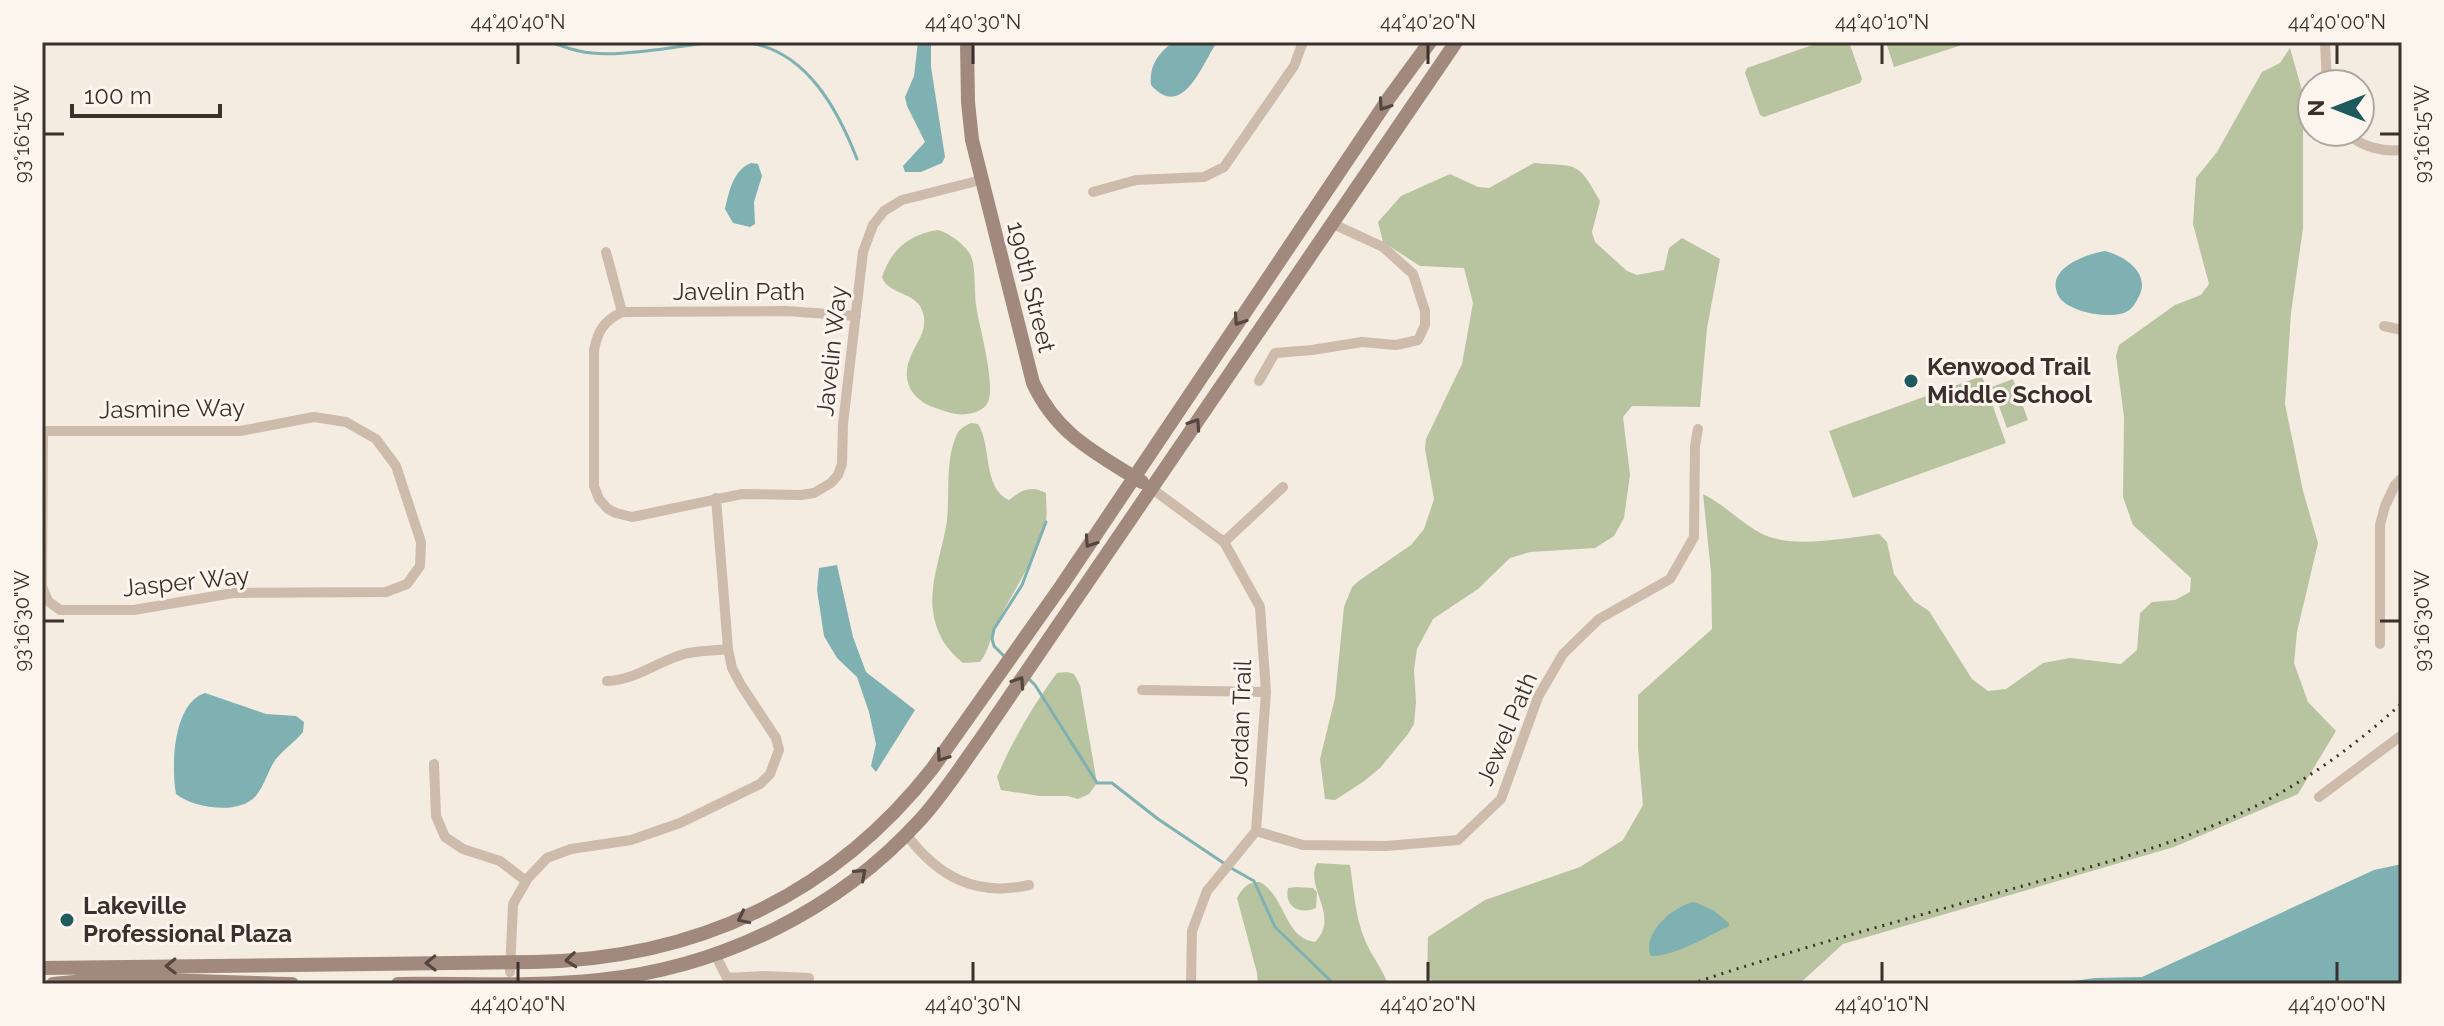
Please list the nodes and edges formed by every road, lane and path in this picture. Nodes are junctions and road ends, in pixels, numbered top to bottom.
1 (967, 42) edge
2 (1303, 42) edge
3 (1430, 42) edge
4 (1456, 42) edge
5 (2325, 42) edge
6 (2326, 68) edge
7 (2371, 148) edge
8 (2402, 150) edge
9 (981, 180) junction
10 (1093, 192) dead end
11 (1331, 223) junction
12 (606, 252) dead end
13 (622, 312) junction
14 (856, 316) junction
15 (2384, 326) dead end
16 (2402, 330) edge
17 (1259, 381) dead end
18 (1698, 429) dead end
19 (42, 431) edge
20 (1134, 477) junction
21 (2402, 478) edge
22 (1283, 487) dead end
23 (1151, 488) junction
24 (716, 498) junction
25 (421, 542) joint
26 (1224, 542) junction
27 (2380, 644) dead end
28 (728, 649) junction
29 (607, 681) dead end
30 (1142, 690) dead end
31 (1266, 692) junction
32 (2402, 735) edge
33 (434, 764) dead end
34 (2319, 797) dead end
35 (1256, 831) junction
36 (906, 834) junction
37 (526, 881) junction
38 (1029, 885) dead end
39 (715, 954) junction
40 (42, 968) edge
41 (510, 975) edge
42 (809, 978) dead end
43 (53, 984) edge
44 (292, 984) edge
45 (398, 984) edge
46 (1191, 984) edge

1 - 9 main road, 190th Street
2 - 10 street
3 -> 20 main road
4 - 11 main road
5 - 6 street
7 - 8 street
9 - 14 street, Javelin Way
9 - 20 main road, 190th Street
11 - 17 street
23 -> 11 main road
12 - 13 street
13 - 14 street, Javelin Path
13 - 24 street, Javelin Way
14 - 24 street, Javelin Way
15 - 16 street
18 - 35 street, Jewel Path
19 - 25 street, Jasmine Way
19 - 25 street, Jasper Way
20 - 23 main road, 190th Street
20 -> 41 main road
21 - 27 street
22 - 26 street
23 - 26 street, Jordan Trail
36 -> 23 main road
24 - 28 street
26 - 31 street, Jordan Trail
28 - 29 street
28 - 37 street
30 - 31 street
31 - 35 street, Jordan Trail
32 - 34 street
33 - 37 street
35 - 46 street
36 - 38 street
39 -> 36 main road
37 - 41 street
39 - 41 main road
39 - 42 street
41 -> 40 main road
41 - 45 main road
43 - 44 main road

